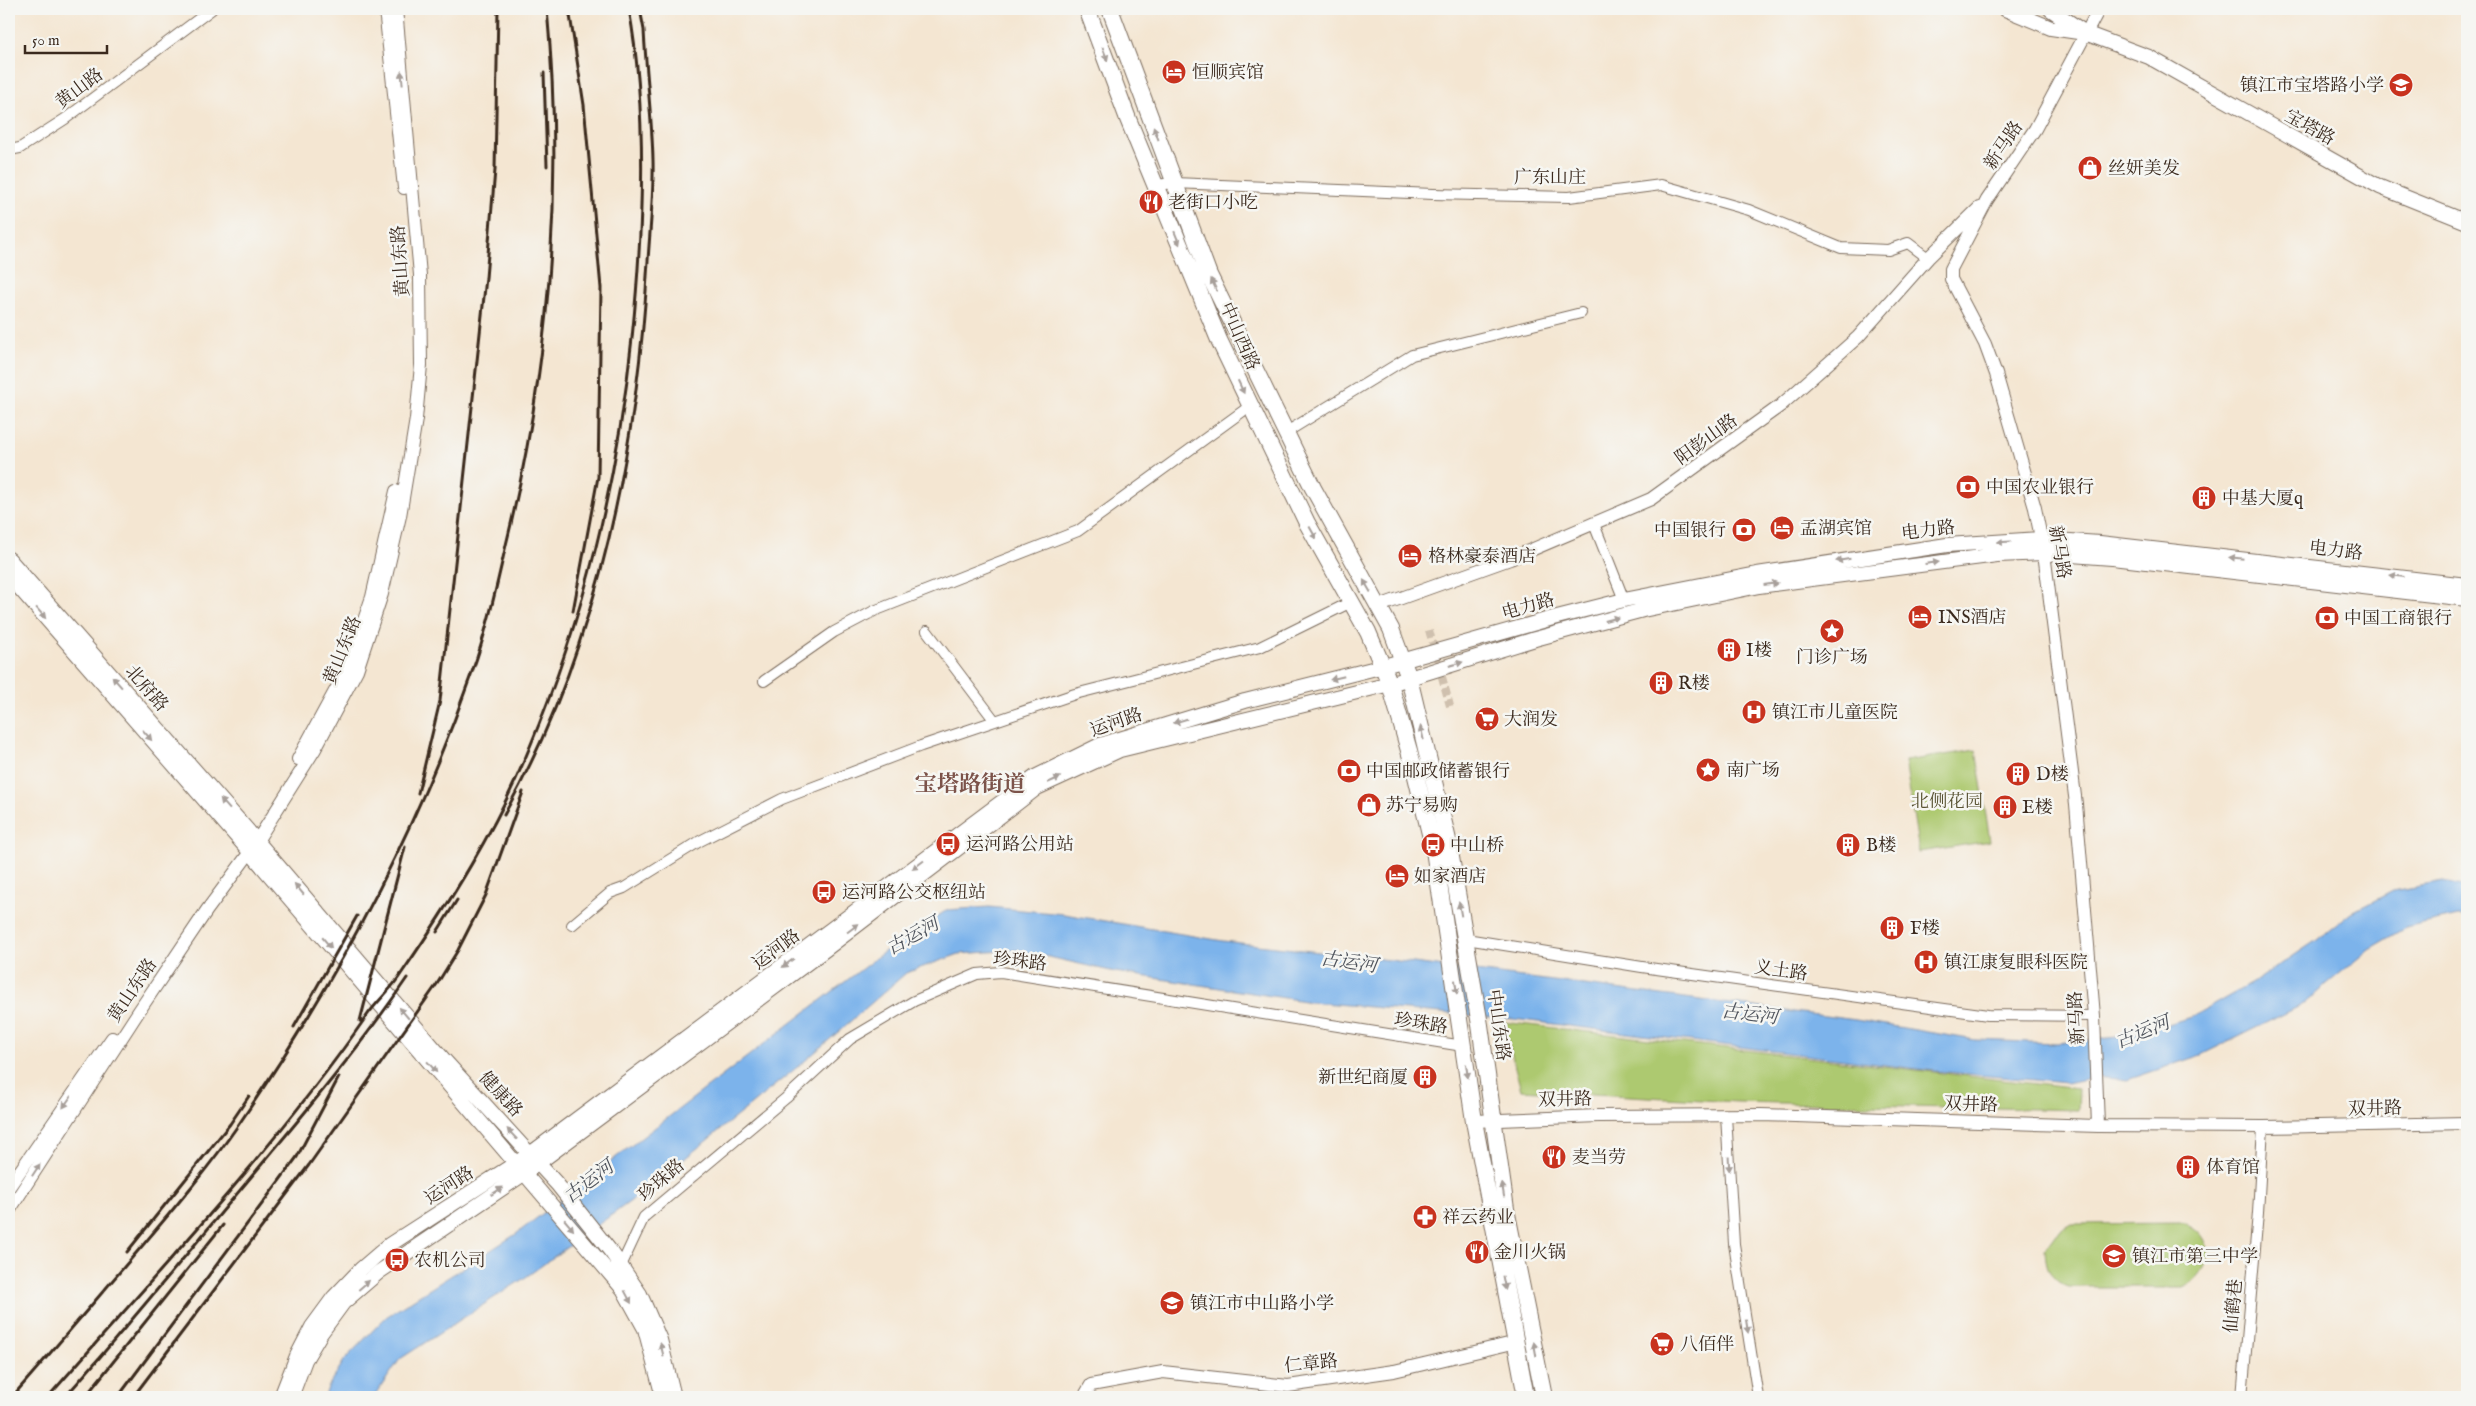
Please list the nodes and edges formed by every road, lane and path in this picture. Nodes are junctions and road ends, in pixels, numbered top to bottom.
1 (212, 9) edge
2 (385, 9) edge
3 (396, 9) edge
4 (1087, 9) edge
5 (1110, 9) edge
6 (2005, 9) edge
7 (2050, 9) edge
8 (2099, 9) edge
9 (2085, 33) junction
10 (9, 150) edge
11 (1175, 183) junction
12 (1155, 185) junction
13 (1987, 200) junction
14 (2467, 222) edge
15 (1928, 258) junction
16 (1581, 313) dead end
17 (1250, 406) junction
18 (1285, 433) junction
19 (1594, 524) junction
20 (2040, 539) junction
21 (2044, 553) junction
22 (9, 559) edge
23 (9, 576) edge
24 (2467, 585) edge
25 (2467, 599) edge
26 (1624, 600) junction
27 (1352, 602) junction
28 (1379, 606) junction
29 (927, 631) dead end
30 (1403, 661) junction
31 (1384, 666) junction
32 (1409, 678) junction
33 (764, 681) dead end
34 (1390, 684) junction
35 (995, 721) junction
36 (251, 843) junction
37 (572, 925) dead end
38 (1466, 940) junction
39 (2094, 1016) junction
40 (1463, 1046) junction
41 (1726, 1116) junction
42 (1492, 1118) junction
43 (1474, 1120) junction
44 (2467, 1123) edge
45 (2098, 1126) junction
46 (2263, 1127) junction
47 (534, 1158) junction
48 (521, 1168) junction
49 (9, 1187) edge
50 (9, 1211) edge
51 (621, 1266) junction
52 (1517, 1342) junction
53 (281, 1397) edge
54 (291, 1397) edge
55 (663, 1397) edge
56 (674, 1397) edge
57 (1084, 1397) edge
58 (1526, 1397) edge
59 (1544, 1397) edge
60 (1758, 1397) edge
61 (2242, 1397) edge

1 - 10 street, 黄山路
2 - 36 street, 黄山东路
36 -> 3 street, 黄山东路
4 -> 12 main road, 中山西路
11 -> 5 main road, 中山西路
6 - 9 main road
7 - 9 main road
8 - 9 street, 新马路
9 - 13 street, 新马路
9 - 14 main road, 宝塔路
11 - 12 street, 广东山庄
11 - 15 street, 广东山庄
18 -> 11 main road, 中山西路
12 -> 17 main road, 中山西路
13 - 15 street, 阳彭山路
13 - 20 street, 新马路
15 - 19 street, 阳彭山路
16 - 18 street
17 -> 27 main road, 中山西路
17 - 33 street
28 -> 18 main road, 中山西路
19 - 26 street
19 - 28 street, 阳彭山路
20 - 21 street, 新马路
24 -> 20 main road, 电力路
20 -> 26 main road, 电力路
21 - 25 main road, 电力路
32 -> 21 main road, 电力路
21 - 39 street, 新马路
36 -> 22 main road, 北府路
23 -> 36 main road, 北府路
26 - 30 main road, 电力路
27 - 31 main road, 中山西路
27 - 35 street
28 - 30 main road, 中山西路
29 - 35 street
30 - 31 main road, 电力路
30 - 32 main road, 中山东路
31 - 34 main road
31 -> 47 main road, 运河路
32 - 34 main road, 电力路
38 -> 32 main road, 中山东路
34 -> 40 main road
47 -> 34 main road, 运河路
35 - 37 street
47 -> 36 main road, 健康路
36 -> 48 main road, 健康路
36 -> 49 street, 黄山东路
50 -> 36 street, 黄山东路
38 - 39 street, 义土路
38 - 42 main road, 中山东路
39 - 45 street, 新马路
40 -> 43 main road
40 - 51 street, 珍珠路
41 - 42 street, 双井路
41 - 45 street, 双井路
41 -> 60 street
42 - 43 street, 双井路
59 -> 42 main road, 中山东路
43 -> 52 main road
44 - 46 street, 双井路
45 - 46 street, 双井路
46 - 61 street, 仙鹤巷
47 - 48 main road, 运河路
47 - 51 main road, 健康路
48 - 53 main road, 运河路
54 -> 48 main road, 运河路
48 -> 55 main road, 健康路
56 -> 51 main road, 健康路
52 - 57 street, 仁章路
52 - 58 main road

